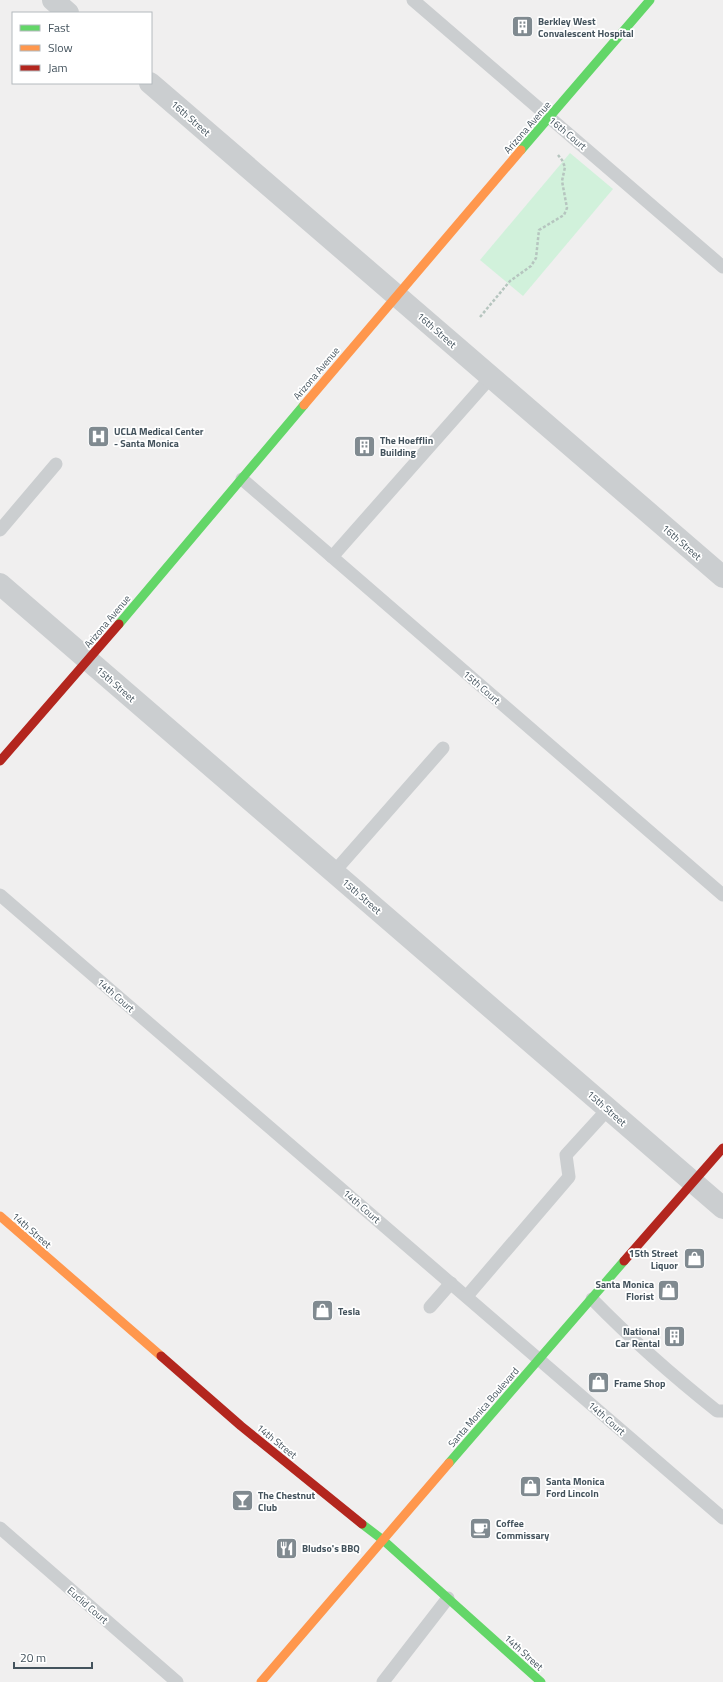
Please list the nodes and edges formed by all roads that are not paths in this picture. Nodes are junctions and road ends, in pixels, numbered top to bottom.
1 (53, 0) edge
2 (413, 0) edge
3 (650, 0) edge
4 (67, 12) edge
5 (151, 84) edge
6 (549, 117) junction
7 (723, 267) edge
8 (397, 295) junction
9 (491, 377) junction
10 (56, 464) dead end
11 (242, 479) junction
12 (0, 530) edge
13 (332, 557) junction
14 (723, 577) edge
15 (0, 584) edge
16 (88, 660) junction
17 (443, 748) dead end
18 (0, 761) edge
19 (334, 872) junction
20 (0, 895) edge
21 (723, 895) edge
22 (608, 1109) junction
23 (723, 1148) edge
24 (694, 1182) junction
25 (723, 1208) edge
26 (0, 1216) edge
27 (451, 1283) junction
28 (467, 1296) junction
29 (592, 1299) junction
30 (430, 1307) dead end
31 (539, 1359) junction
32 (723, 1411) edge
33 (723, 1518) edge
34 (0, 1528) edge
35 (383, 1540) junction
36 (448, 1598) junction
37 (177, 1682) edge
38 (261, 1682) edge
39 (384, 1682) edge
40 (541, 1682) edge

1 - 4 street
2 - 6 lane, 16th Court
3 - 6 street, Arizona Avenue
5 - 8 street, 16th Street
6 - 7 lane, 16th Court
6 - 8 street, Arizona Avenue
8 - 9 street, 16th Street
8 - 11 street, Arizona Avenue
9 - 13 lane
9 - 14 street, 16th Street
10 - 12 lane
11 - 13 lane, 15th Court
11 - 16 street, Arizona Avenue
13 - 21 lane, 15th Court
15 - 16 street, 15th Street
16 - 18 street, Arizona Avenue
16 - 19 street, 15th Street
17 - 19 lane
19 - 22 street, 15th Street
20 - 27 lane, 14th Court
22 - 24 street, 15th Street
22 - 28 lane
23 - 24 street, Santa Monica Boulevard
24 - 25 street, 15th Street
24 - 29 street, Santa Monica Boulevard
26 - 35 street, 14th Street
27 - 28 lane, 14th Court
27 - 30 lane
28 - 31 lane, 14th Court
29 - 31 street, Santa Monica Boulevard
29 - 32 lane
31 - 33 lane, 14th Court
31 - 35 street, Santa Monica Boulevard
34 - 37 lane, Euclid Court
35 - 36 street, 14th Street
35 - 38 street, Santa Monica Boulevard
36 - 39 lane
36 - 40 street, 14th Street

